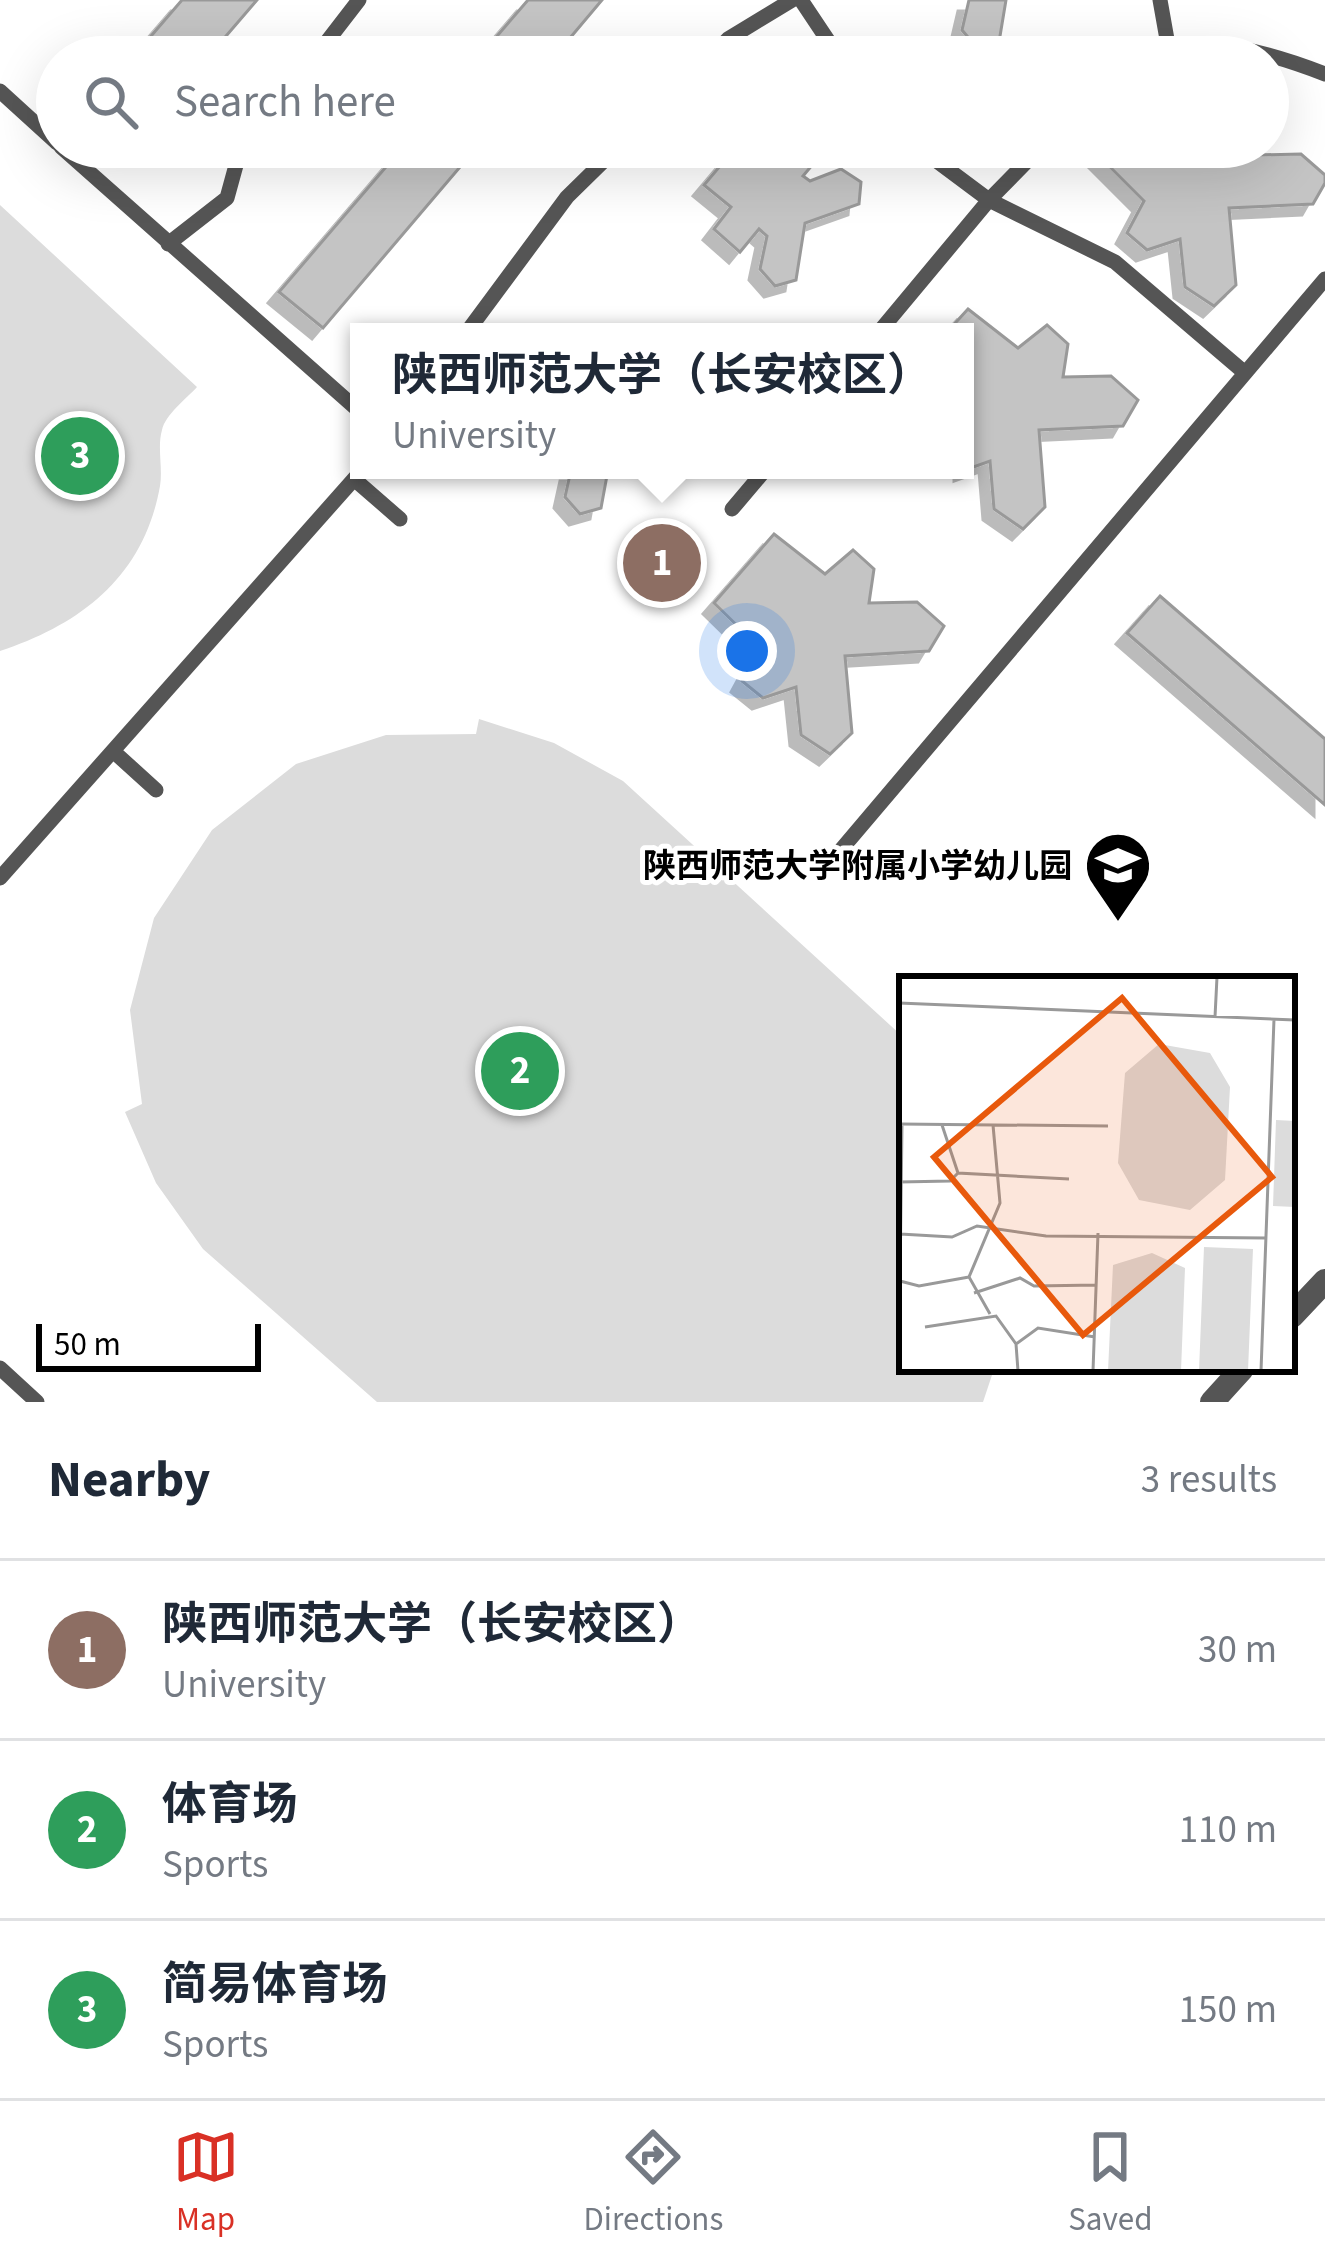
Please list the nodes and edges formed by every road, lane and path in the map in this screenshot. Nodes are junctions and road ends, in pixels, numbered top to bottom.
1 (359, 0) edge
2 (796, 0) edge
3 (1160, 0) edge
4 (331, 36) edge
5 (733, 36) edge
6 (823, 36) edge
7 (1166, 36) edge
8 (1289, 60) edge
9 (1325, 74) edge
10 (0, 91) edge
11 (36, 124) edge
12 (84, 168) edge
13 (235, 168) edge
14 (597, 168) edge
15 (946, 168) edge
16 (1020, 168) edge
17 (989, 200) junction
18 (167, 244) junction
19 (1325, 279) edge
20 (474, 323) edge
21 (886, 323) edge
22 (1245, 373) junction
23 (350, 403) edge
24 (354, 479) edge
25 (362, 479) edge
26 (757, 479) edge
27 (732, 509) dead end
28 (400, 519) dead end
29 (113, 751) junction
30 (156, 790) dead end
31 (823, 871) dead end
32 (0, 878) edge
33 (1325, 1281) edge
34 (1295, 1313) edge
35 (0, 1368) edge
36 (1239, 1372) edge
37 (38, 1402) edge
38 (1212, 1402) edge

1 - 4 lane
2 - 5 lane
2 - 6 lane
3 - 7 lane
8 - 9 lane
10 - 11 lane
12 - 18 lane
13 - 18 lane
14 - 20 lane
15 - 17 lane
16 - 17 lane
17 - 21 lane
17 - 22 lane
18 - 23 lane
19 - 22 lane
22 - 31 lane
24 - 29 lane
25 - 28 lane
26 - 27 lane
29 - 30 lane
29 - 32 lane
33 - 34 street
35 - 37 lane
36 - 38 street

